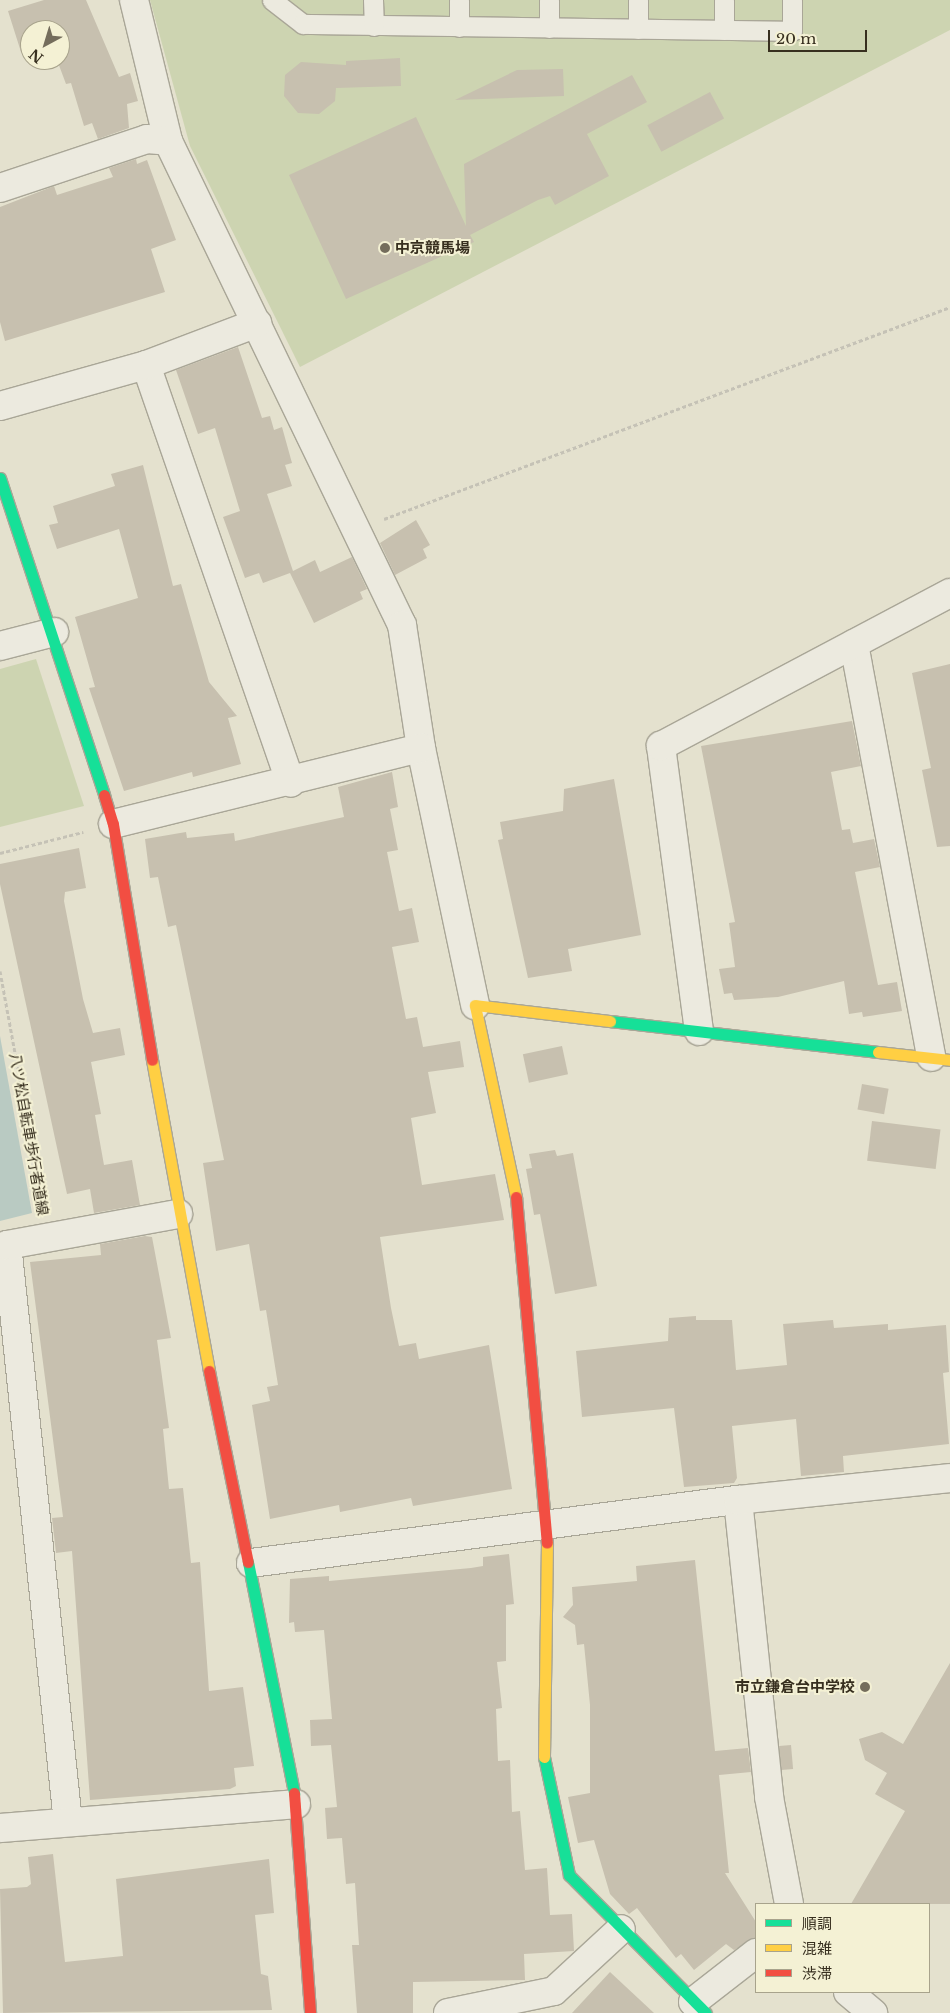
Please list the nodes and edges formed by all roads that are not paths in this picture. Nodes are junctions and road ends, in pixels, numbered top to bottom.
1 (134, 0) edge
2 (272, 0) edge
3 (374, 0) edge
4 (459, 0) edge
5 (549, 0) edge
6 (638, 0) edge
7 (724, 0) edge
8 (792, 0) edge
9 (374, 26) junction
10 (459, 27) junction
11 (549, 28) junction
12 (638, 29) junction
13 (724, 30) junction
14 (168, 141) junction
15 (0, 188) edge
16 (258, 323) junction
17 (146, 365) junction
18 (0, 406) edge
19 (0, 478) edge
20 (950, 593) edge
21 (54, 632) junction
22 (854, 644) junction
23 (0, 646) edge
24 (421, 748) junction
25 (292, 783) junction
26 (113, 824) junction
27 (475, 1005) junction
28 (698, 1031) junction
29 (940, 1059) edge
30 (178, 1214) junction
31 (950, 1478) edge
32 (738, 1500) junction
33 (547, 1524) junction
34 (251, 1563) junction
35 (296, 1804) junction
36 (68, 1822) junction
37 (0, 1828) edge
38 (788, 1903) edge
39 (621, 1929) junction
40 (755, 1954) edge
41 (849, 1993) edge
42 (700, 2007) edge
43 (310, 2013) edge
44 (448, 2013) edge
45 (873, 2013) edge

1 - 14 street
2 - 9 lane
3 - 9 lane
4 - 10 lane
5 - 11 lane
6 - 12 lane
7 - 13 lane
8 - 13 lane
9 - 10 lane
10 - 11 lane
11 - 12 lane
12 - 13 lane
14 - 15 street
14 - 16 street
16 - 17 street
16 - 24 street
17 - 18 street
17 - 25 street
19 - 21 street
20 - 22 street
21 - 23 street
21 - 26 street
22 - 28 street
22 - 29 street
24 - 25 street
24 - 27 street
25 - 26 street
26 - 30 street
27 - 28 street
27 - 33 street
28 - 29 street
30 - 34 street
30 - 36 street
31 - 32 street
32 - 33 street
32 - 38 street
33 - 34 street
33 - 39 street
34 - 35 street
35 - 36 street
35 - 43 street
36 - 37 street
39 - 42 street
39 - 44 street
40 - 42 street
41 - 45 street

